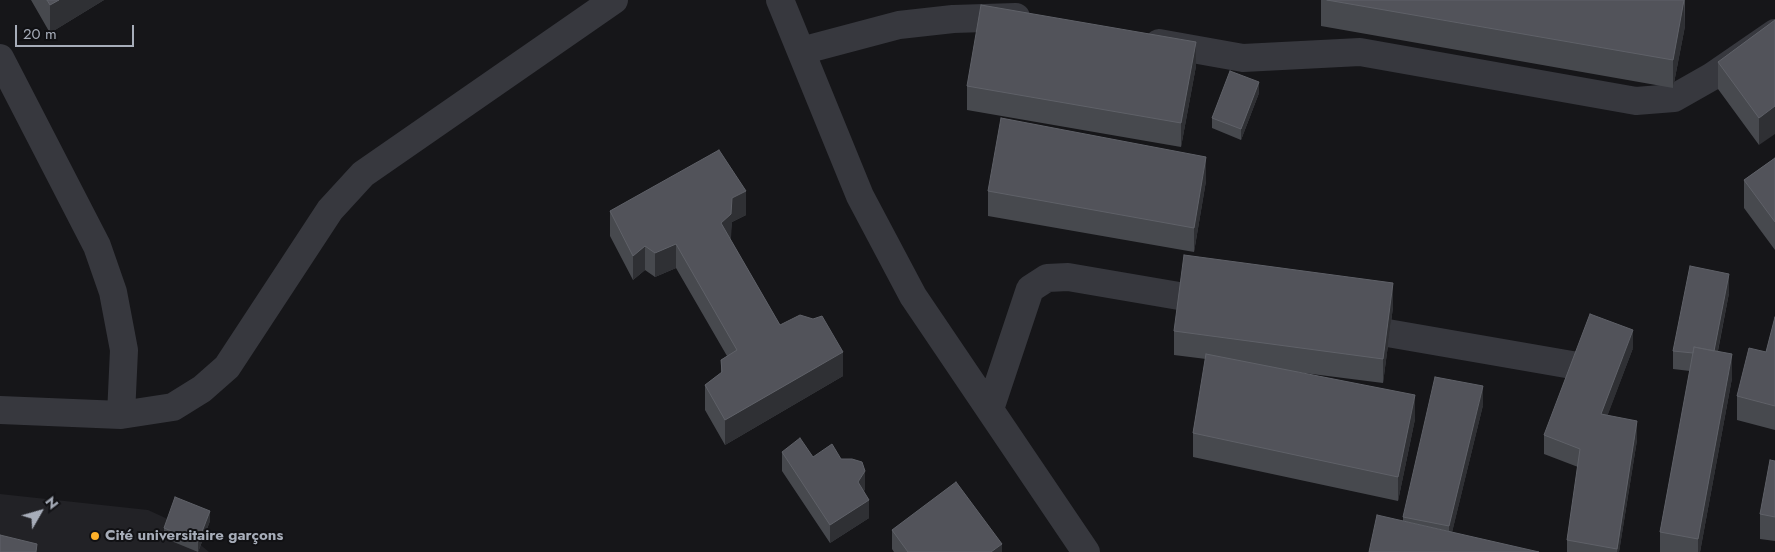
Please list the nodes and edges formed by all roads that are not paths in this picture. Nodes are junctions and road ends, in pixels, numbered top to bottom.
1 (614, 0) edge
2 (780, 0) edge
3 (1038, 20) edge
4 (1775, 33) edge
5 (1135, 38) edge
6 (801, 51) junction
7 (0, 58) edge
8 (1234, 306) edge
9 (1332, 323) edge
10 (1595, 369) edge
11 (990, 409) junction
12 (0, 410) edge
13 (121, 415) junction
14 (1086, 552) edge

1 - 13 street
2 - 6 street
3 - 6 street
4 - 5 street
6 - 11 street
7 - 13 street
8 - 11 street
9 - 10 street
11 - 14 street
12 - 13 street

